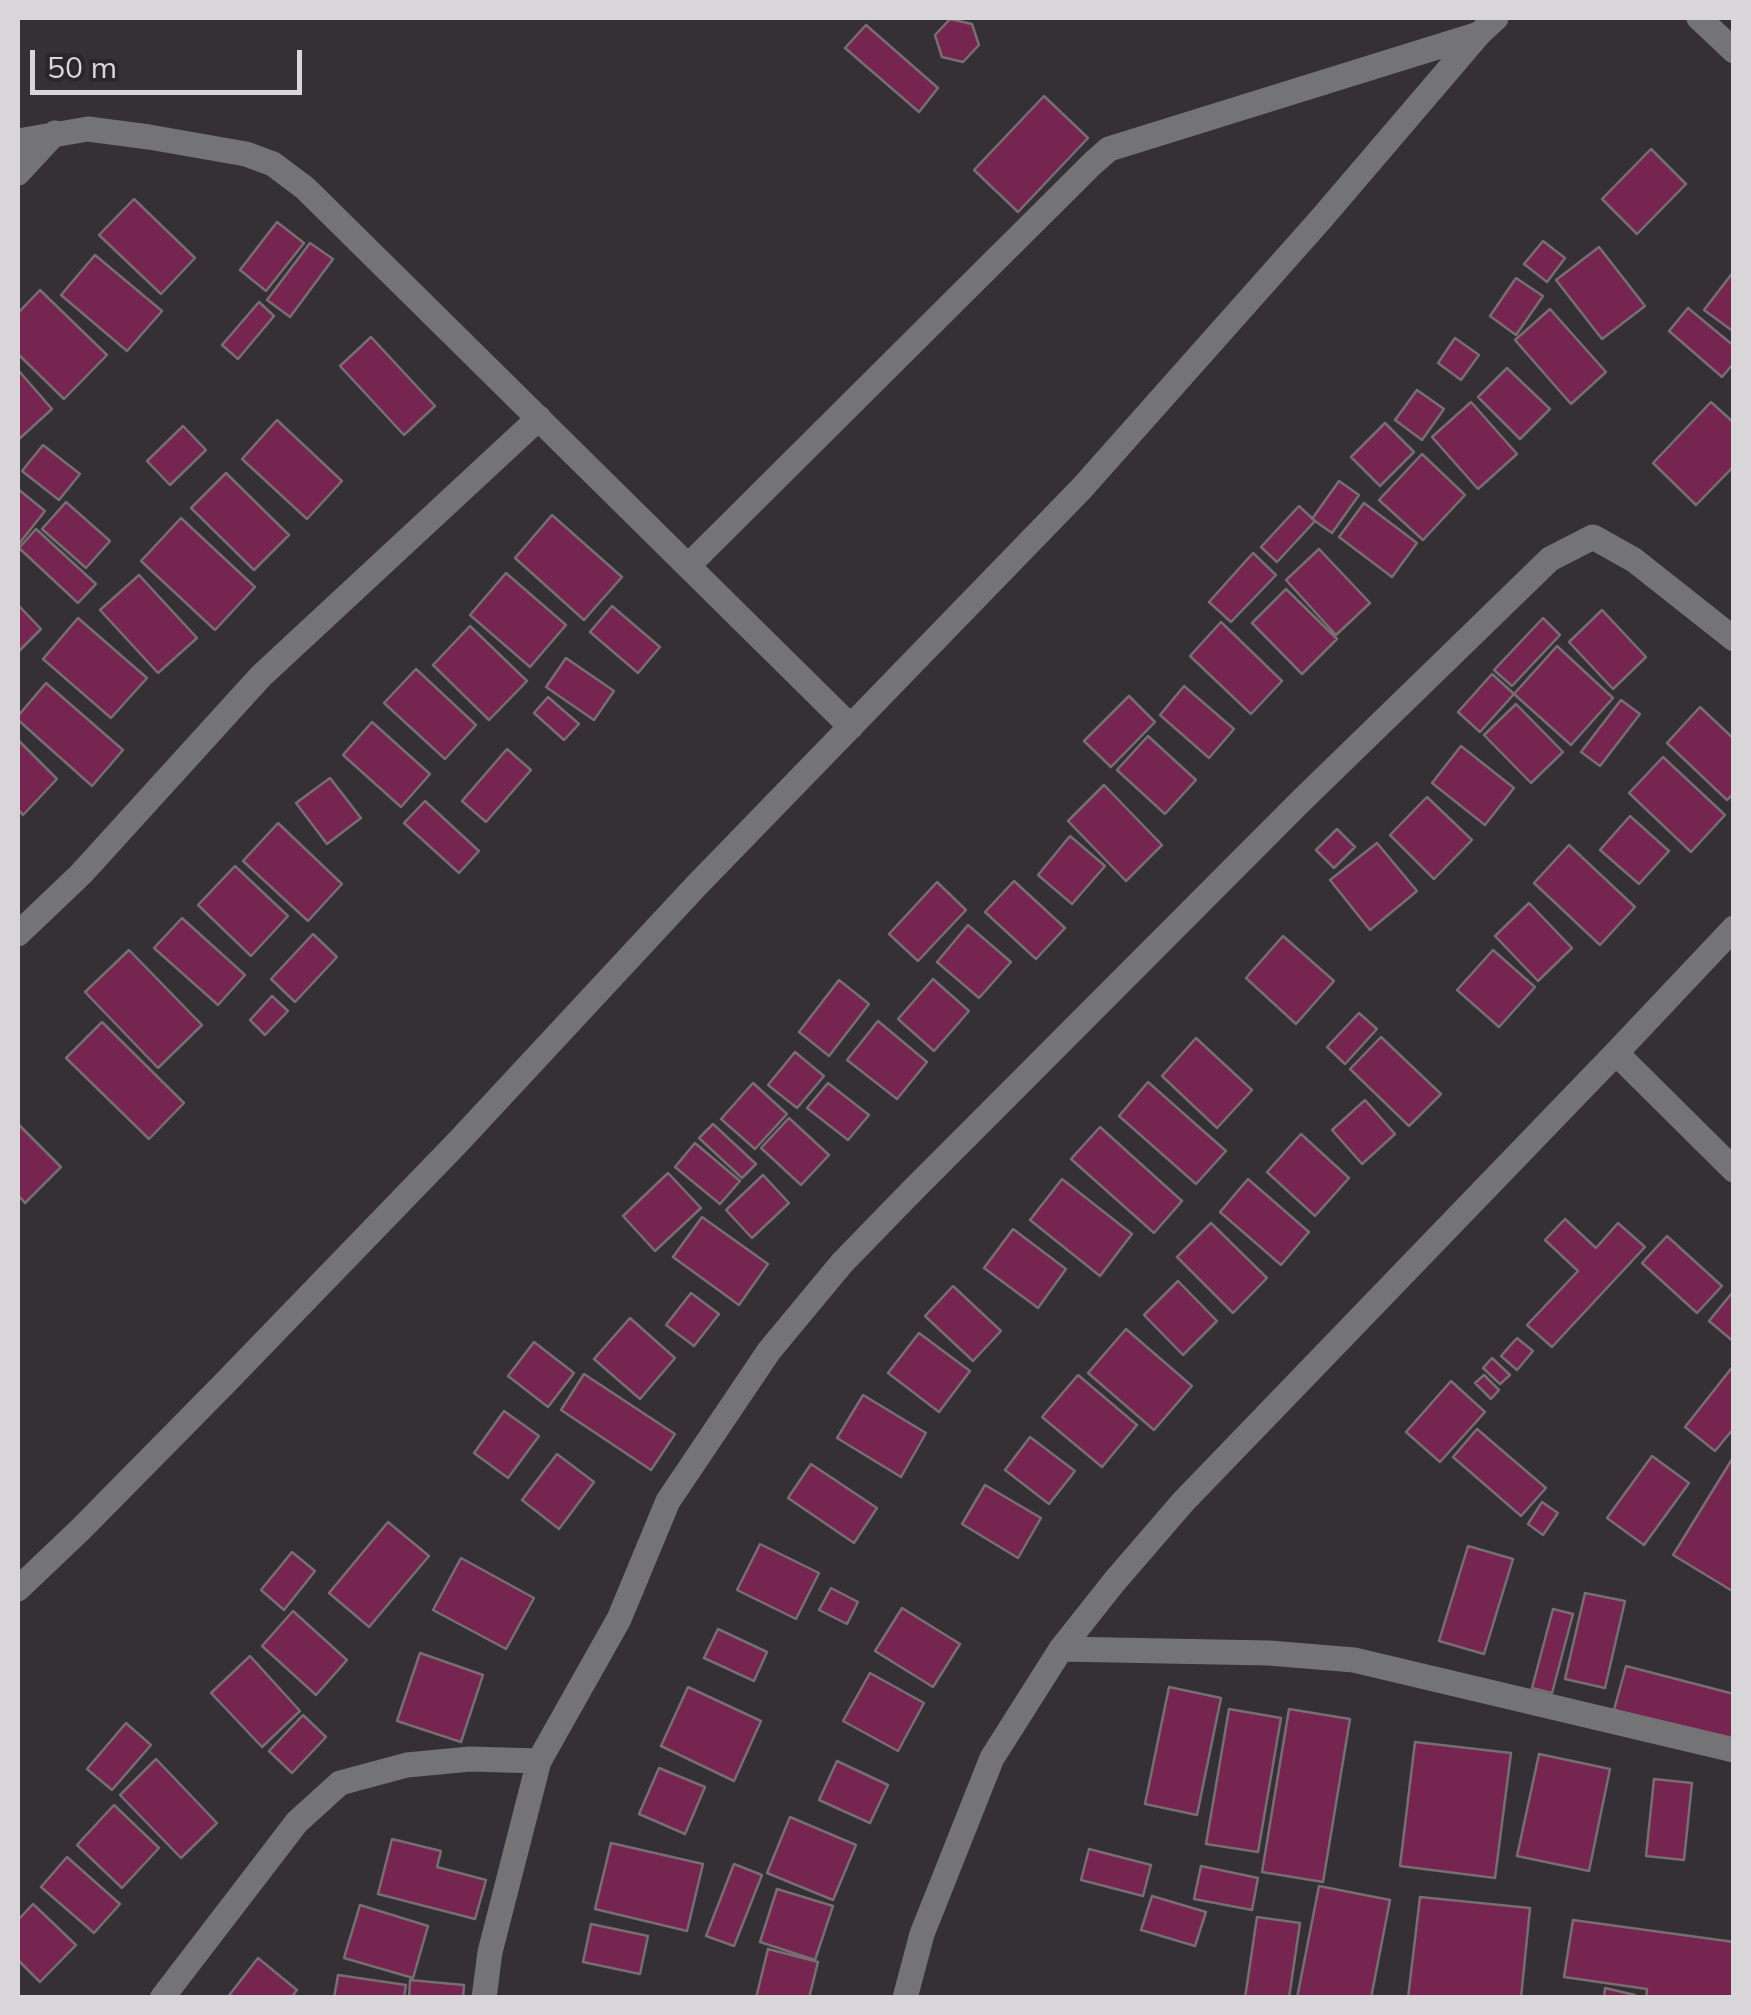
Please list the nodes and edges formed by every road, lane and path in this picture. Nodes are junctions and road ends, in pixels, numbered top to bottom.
1 (1699, 18) edge
2 (1488, 26) edge
3 (1734, 51) edge
4 (56, 133) junction
5 (18, 141) edge
6 (18, 173) edge
7 (539, 418) junction
8 (688, 566) junction
9 (1734, 639) edge
10 (850, 727) junction
11 (1734, 928) edge
12 (18, 934) edge
13 (1616, 1054) junction
14 (1734, 1170) edge
15 (18, 1589) edge
16 (1061, 1649) junction
17 (1734, 1750) edge
18 (539, 1761) junction
19 (162, 1998) edge
20 (484, 1998) edge
21 (905, 1998) edge

1 - 3 street
2 - 8 street
2 - 10 street
4 - 5 street
4 - 6 street
4 - 7 street
7 - 8 street
7 - 12 street
8 - 10 street
9 - 18 street
10 - 15 street
11 - 13 street
13 - 14 street
13 - 16 street
16 - 17 street
16 - 21 street
18 - 19 street
18 - 20 street

